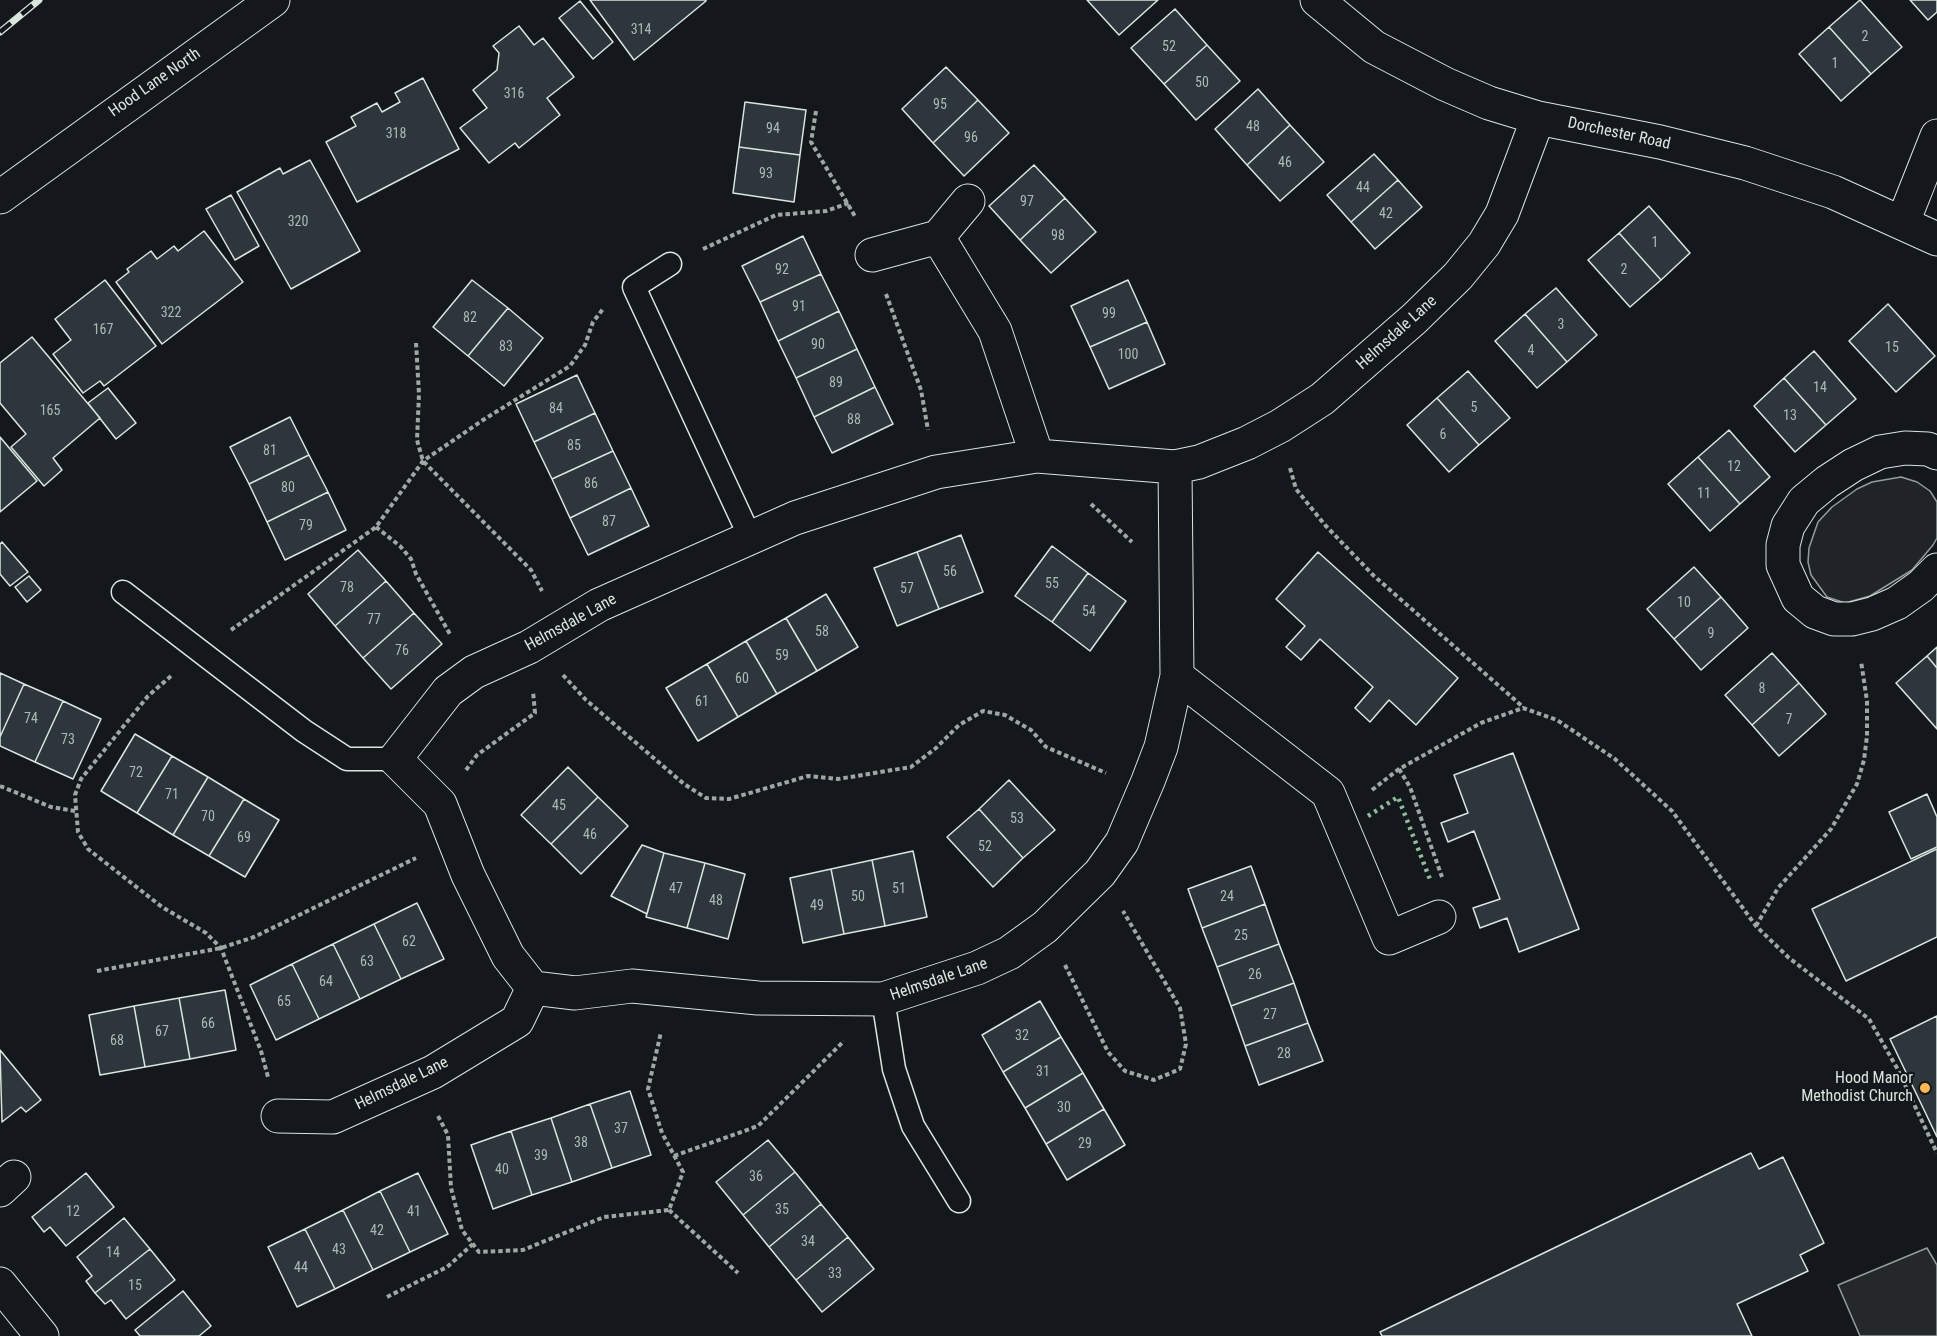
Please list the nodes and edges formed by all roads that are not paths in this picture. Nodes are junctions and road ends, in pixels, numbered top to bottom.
1 (273, 0) edge
2 (1317, 0) edge
3 (1538, 118) junction
4 (1937, 136) edge
5 (0, 197) edge
6 (968, 201) dead end
7 (1904, 222) junction
8 (938, 237) junction
9 (1937, 238) edge
10 (872, 255) dead end
11 (670, 264) road end
12 (1937, 453) edge
13 (1037, 456) junction
14 (1175, 467) junction
15 (750, 537) junction
16 (1937, 570) edge
17 (123, 592) dead end
18 (1177, 676) junction
19 (395, 759) junction
20 (1439, 917) road end
21 (533, 988) junction
22 (884, 999) junction
23 (278, 1116) road end
24 (958, 1201) dead end
25 (0, 1284) edge
26 (42, 1336) edge

1 - 5 street, Hood Lane North
2 - 3 street, Dorchester Road
3 - 7 street, Dorchester Road
3 - 14 street, Helmsdale Lane
4 - 7 street
6 - 8 street
7 - 9 street, Dorchester Road
8 - 10 street
8 - 13 street
11 - 15 lane
12 - 16 street
13 - 14 street, Helmsdale Lane
13 - 15 street, Helmsdale Lane
14 - 18 street, Helmsdale Lane
15 - 19 street, Helmsdale Lane
17 - 19 lane
18 - 20 street
18 - 22 street, Helmsdale Lane
19 - 21 street
21 - 22 street, Helmsdale Lane
21 - 23 street, Helmsdale Lane
22 - 24 lane
25 - 26 street

